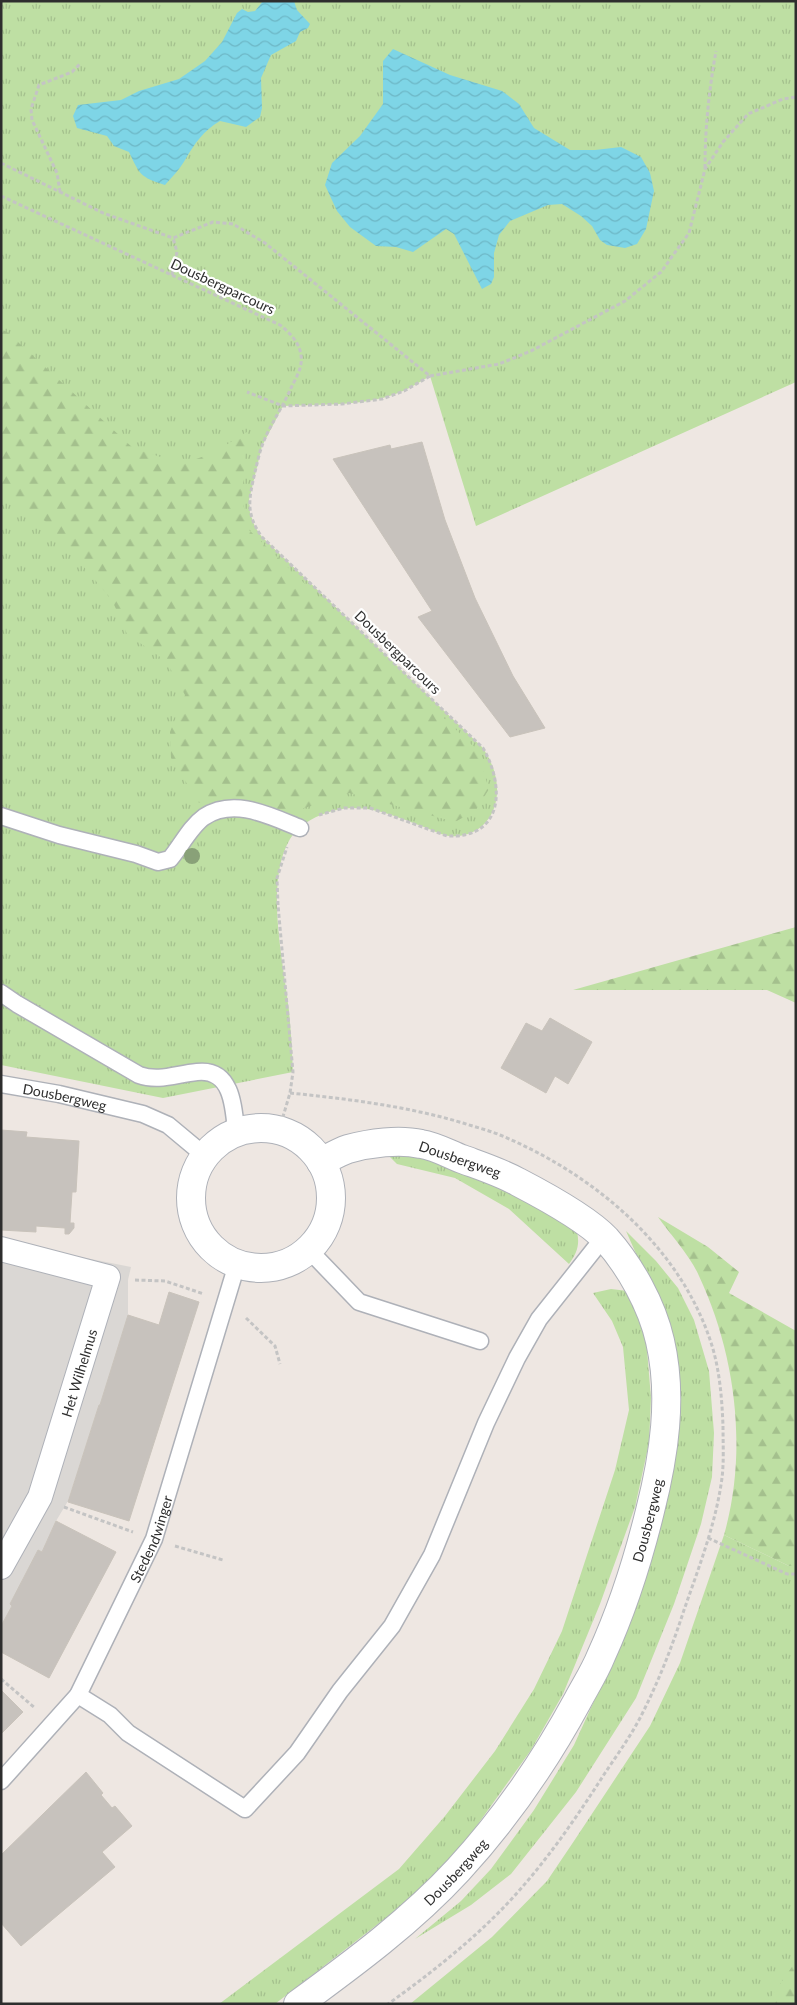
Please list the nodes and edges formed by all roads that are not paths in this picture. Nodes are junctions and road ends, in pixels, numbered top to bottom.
1 (1, 816) edge
2 (300, 828) road end
3 (1, 993) edge
4 (1, 1084) edge
5 (236, 1132) junction
6 (204, 1155) junction
7 (321, 1162) junction
8 (604, 1236) junction
9 (1, 1249) edge
10 (309, 1250) junction
11 (237, 1264) junction
12 (480, 1341) dead end
13 (1, 1567) edge
14 (78, 1695) junction
15 (1, 1781) edge
16 (298, 2004) edge

1 - 2 lane
3 - 5 lane
4 - 6 lane, Dousbergweg
5 - 6 street
5 - 7 street
6 - 11 street
7 - 8 street, Dousbergweg
7 - 10 street
8 - 14 lane
8 - 16 street, Dousbergweg
9 - 13 street, Het Wilhelmus
10 - 11 street
10 - 12 lane
11 - 14 lane, Stedendwinger
14 - 15 lane, Stedendwinger

